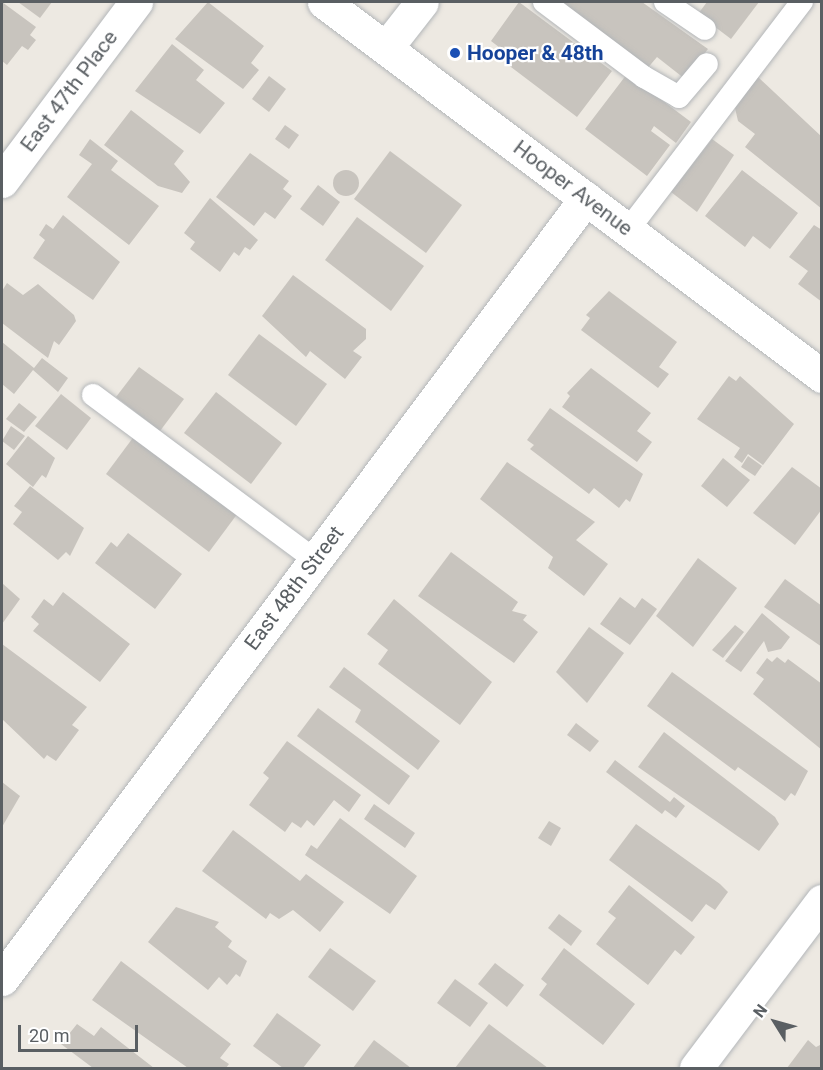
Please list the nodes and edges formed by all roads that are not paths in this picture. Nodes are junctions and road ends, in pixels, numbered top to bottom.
1 (136, 2) edge
2 (324, 2) edge
3 (422, 2) edge
4 (544, 2) edge
5 (665, 2) edge
6 (802, 2) edge
7 (705, 29) dead end
8 (386, 48) junction
9 (707, 64) dead end
10 (2, 181) edge
11 (586, 198) junction
12 (628, 230) junction
13 (822, 376) edge
14 (93, 395) dead end
15 (315, 560) junction
16 (822, 901) edge
17 (2, 979) edge
18 (696, 1068) edge

1 - 10 street, East 47th Place
2 - 8 street, Hooper Avenue
3 - 8 street
4 - 9 lane
5 - 7 lane
6 - 12 lane
8 - 11 street, Hooper Avenue
11 - 12 street, Hooper Avenue
11 - 15 street, East 48th Street
12 - 13 street, Hooper Avenue
14 - 15 lane
15 - 17 street, East 48th Street
16 - 18 street

